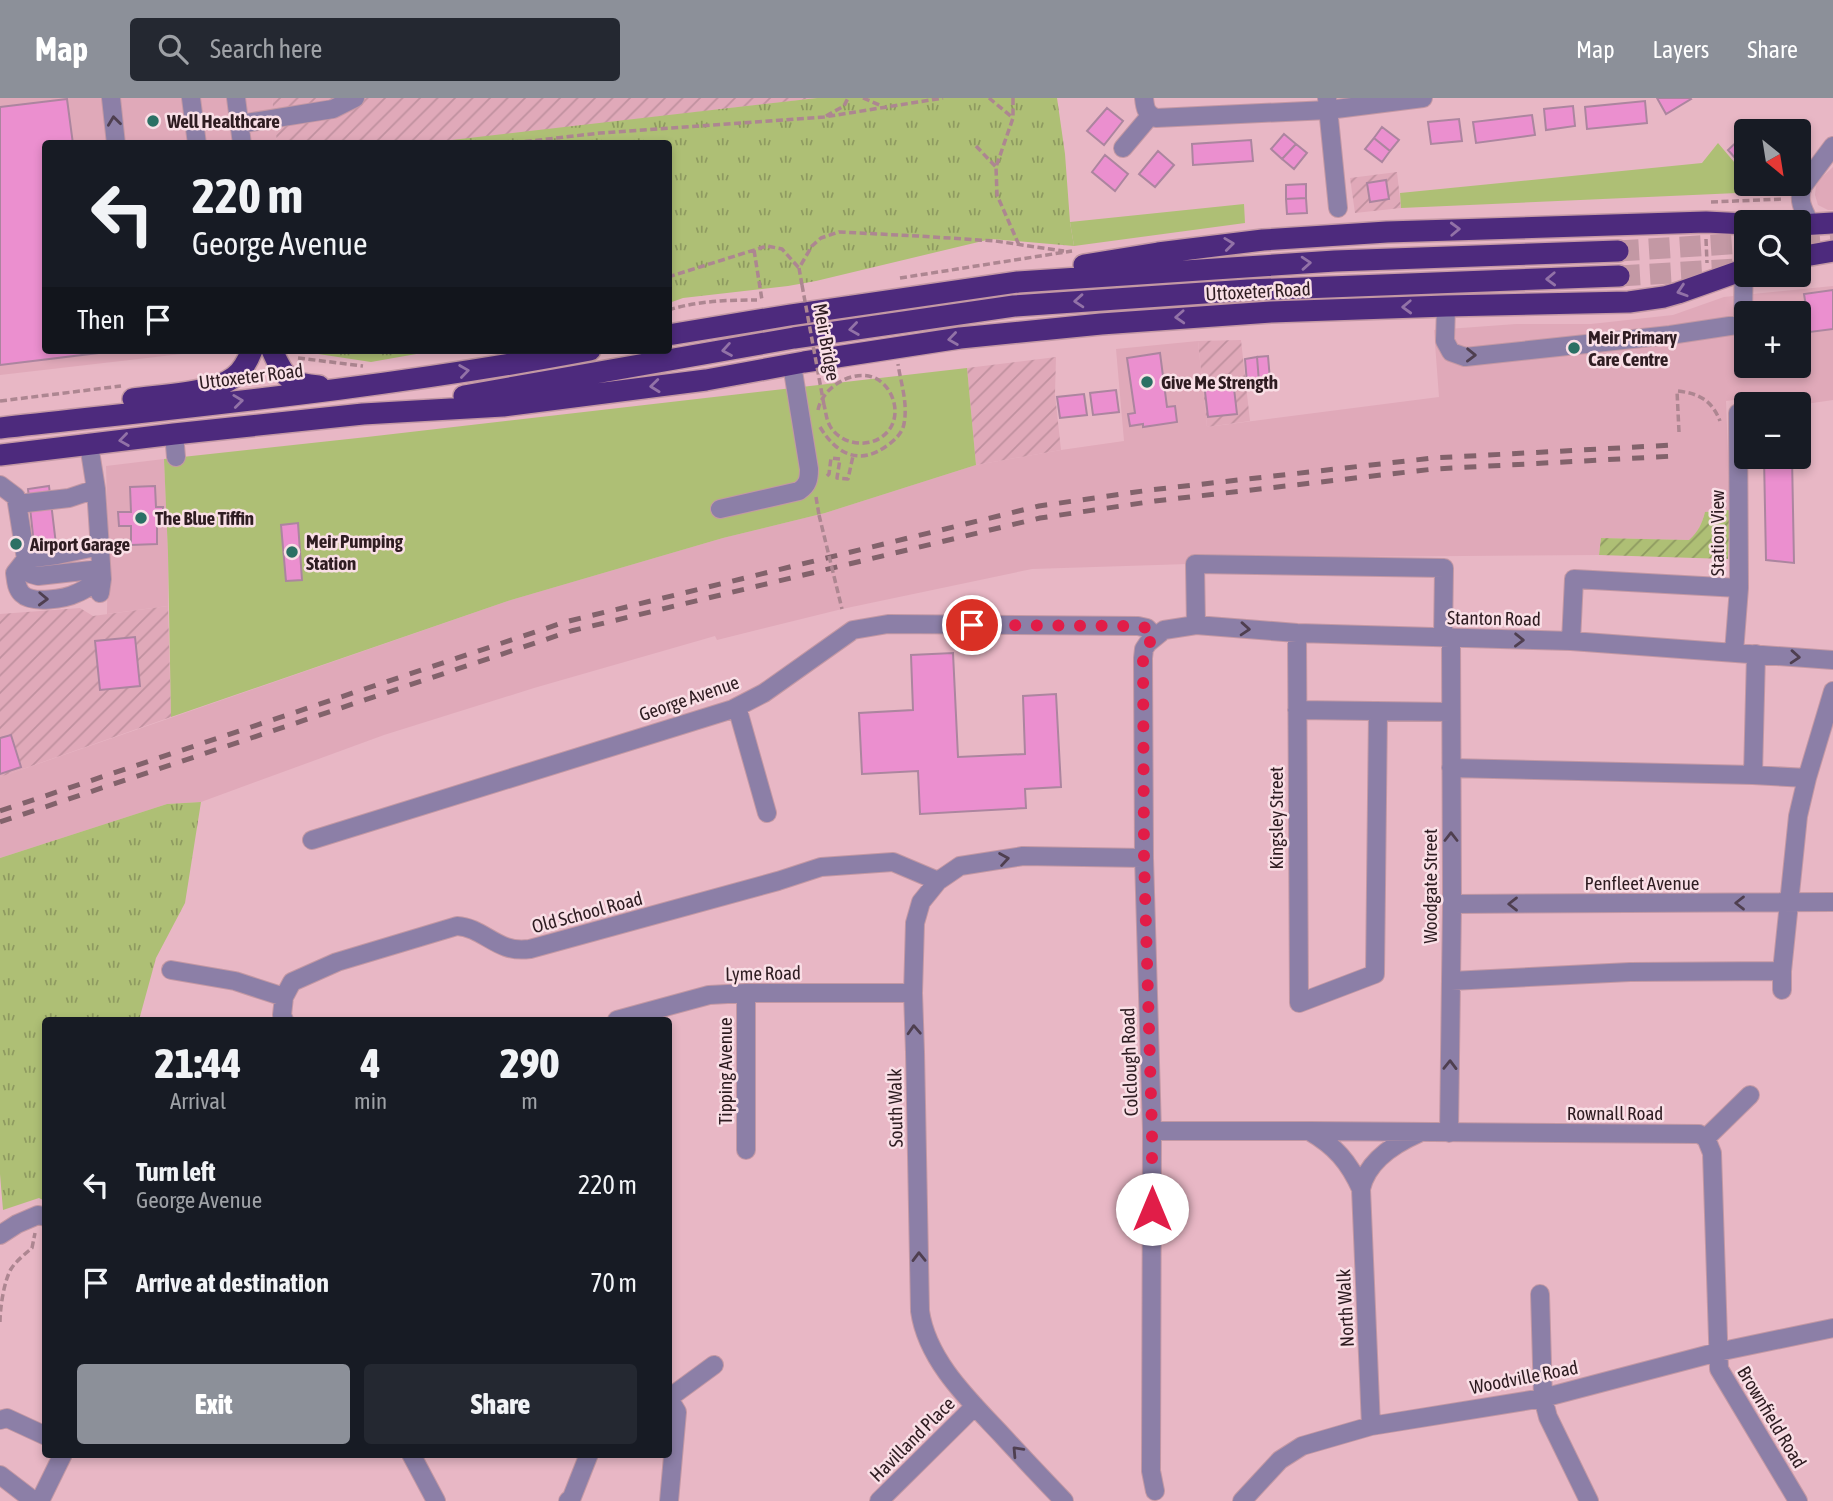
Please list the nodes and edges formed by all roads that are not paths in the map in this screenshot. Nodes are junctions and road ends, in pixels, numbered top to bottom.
1 (111, 98) edge
2 (191, 98) edge
3 (236, 98) edge
4 (355, 98) edge
5 (1144, 98) edge
6 (1423, 98) edge
7 (1328, 104) edge
8 (1150, 116) junction
9 (240, 124) junction
10 (116, 140) edge
11 (196, 140) edge
12 (242, 140) edge
13 (1833, 146) edge
14 (1123, 148) dead end
15 (1338, 208) dead end
16 (1802, 210) edge
17 (1734, 223) edge
18 (1833, 223) edge
19 (1811, 225) edge
20 (1618, 251) tunnel mouth
21 (1833, 251) edge
22 (1811, 255) edge
23 (1734, 273) edge
24 (1619, 276) tunnel mouth
25 (1018, 282) junction
26 (1446, 306) junction
27 (1734, 325) edge
28 (672, 334) edge
29 (250, 354) edge
30 (274, 354) edge
31 (570, 354) edge
32 (792, 365) junction
33 (343, 388) junction
34 (363, 414) junction
35 (0, 427) edge
36 (174, 433) junction
37 (89, 445) junction
38 (0, 455) edge
39 (176, 457) dead end
40 (1738, 469) edge
41 (0, 485) edge
42 (96, 489) junction
43 (18, 504) junction
44 (720, 509) dead end
45 (100, 546) junction
46 (26, 559) junction
47 (101, 580) junction
48 (1739, 588) junction
49 (1196, 625) junction
50 (1297, 633) junction
51 (1155, 636) junction
52 (1447, 638) junction
53 (1571, 641) junction
54 (1734, 652) junction
55 (1756, 654) junction
56 (1833, 660) edge
57 (1833, 691) edge
58 (737, 707) junction
59 (1297, 710) junction
60 (1378, 711) junction
61 (1451, 712) junction
62 (1451, 768) junction
63 (1753, 775) junction
64 (1807, 778) junction
65 (768, 813) dead end
66 (312, 840) dead end
67 (1144, 858) junction
68 (938, 881) junction
69 (1833, 902) edge
70 (1790, 903) junction
71 (1452, 904) junction
72 (171, 970) dead end
73 (1782, 971) junction
74 (1451, 981) junction
75 (1782, 990) dead end
76 (746, 993) junction
77 (913, 993) junction
78 (285, 997) junction
79 (283, 1017) edge
80 (628, 1017) edge
81 (1750, 1095) dead end
82 (1152, 1131) junction
83 (1309, 1131) junction
84 (1423, 1132) junction
85 (1449, 1133) junction
86 (1706, 1138) junction
87 (746, 1150) dead end
88 (1360, 1189) junction
89 (42, 1216) edge
90 (0, 1235) edge
91 (1540, 1294) dead end
92 (1833, 1328) edge
93 (1718, 1352) junction
94 (714, 1366) dead end
95 (672, 1395) edge
96 (1543, 1398) junction
97 (672, 1403) edge
98 (975, 1406) junction
99 (0, 1420) edge
100 (1371, 1426) junction
101 (42, 1434) edge
102 (61, 1458) edge
103 (413, 1458) edge
104 (587, 1458) edge
105 (0, 1475) edge
106 (1155, 1498) edge
107 (34, 1501) edge
108 (40, 1501) edge
109 (436, 1501) edge
110 (568, 1501) edge
111 (669, 1501) edge
112 (878, 1501) edge
113 (1064, 1501) edge
114 (1242, 1501) edge
115 (1589, 1501) edge
116 (1798, 1501) edge

10 -> 1 street
2 - 11 street
3 - 9 street
4 - 9 street
5 - 8 street
6 - 7 street
7 - 8 street
7 - 15 street
8 - 14 street
9 - 12 street
13 - 16 street
25 -> 17 highway
18 - 19 highway
25 -> 20 highway
21 - 22 highway
23 -> 26 highway, Uttoxeter Road
24 -> 34 highway
25 - 28 highway
26 -> 27 street
26 -> 32 highway, Uttoxeter Road
29 - 35 highway
30 - 33 highway
33 -> 31 highway, Uttoxeter Road
32 -> 34 highway, Uttoxeter Road
32 - 44 street
35 -> 33 highway, Uttoxeter Road
34 - 36 highway
36 -> 37 highway
36 - 39 street
37 - 38 highway
37 - 42 street
40 - 48 street, Station View
41 - 43 street
42 - 43 street
42 - 45 street
43 - 46 street
45 - 46 street
45 - 47 street
46 - 47 street
46 -> 47 street
48 - 53 street
48 - 54 street, Station View
49 -> 50 street, Stanton Road
49 - 51 street, Stanton Road
49 - 52 street, Woodgate Street
50 - 52 street, Stanton Road
50 - 59 street, Kingsley Street
51 - 58 street, George Avenue
51 - 67 street, Colclough Road
52 -> 53 street, Stanton Road
52 - 61 street, Woodgate Street
53 - 54 street, Stanton Road
54 - 55 street, Stanton Road
55 -> 56 street, Stanton Road
55 - 63 street
57 - 64 street
58 - 65 street
58 - 66 street, George Avenue
59 - 60 street
59 - 60 street, Kingsley Street
60 - 61 street
61 - 62 street, Woodgate Street
62 - 63 street
71 -> 62 street, Woodgate Street
63 - 64 street
64 - 70 street
68 -> 67 street, South Walk
67 - 82 street, Colclough Road
68 - 77 street, South Walk
68 - 78 street, Old School Road
69 - 70 street, Penfleet Avenue
70 -> 71 street, Penfleet Avenue
70 - 73 street
71 - 74 street, Woodgate Street
72 - 78 street
73 - 74 street
73 - 75 street
85 -> 74 street, Woodgate Street
76 - 77 street, Lyme Road
76 - 80 street, Lyme Road
76 - 87 street, Tipping Avenue
98 -> 77 street, South Walk
78 - 79 street
81 - 86 street
82 - 83 street
82 - 106 street, Colclough Road
83 - 84 street, Rownall Road
83 - 88 street, North Walk
84 - 85 street, Rownall Road
84 - 88 street
85 - 86 street, Rownall Road
86 - 93 street
88 - 100 street, North Walk
89 - 90 street
91 - 96 street
92 - 93 street, Woodville Road
93 - 96 street, Woodville Road
93 - 116 street, Brownfield Road
94 - 95 street
96 - 100 street, Woodville Road
96 - 115 street
97 - 111 street
98 - 112 street, Havilland Place
113 -> 98 street, South Walk
99 - 101 street
100 - 114 street, Woodville Road
102 - 108 street
103 - 109 street
104 - 110 street
105 - 107 street

